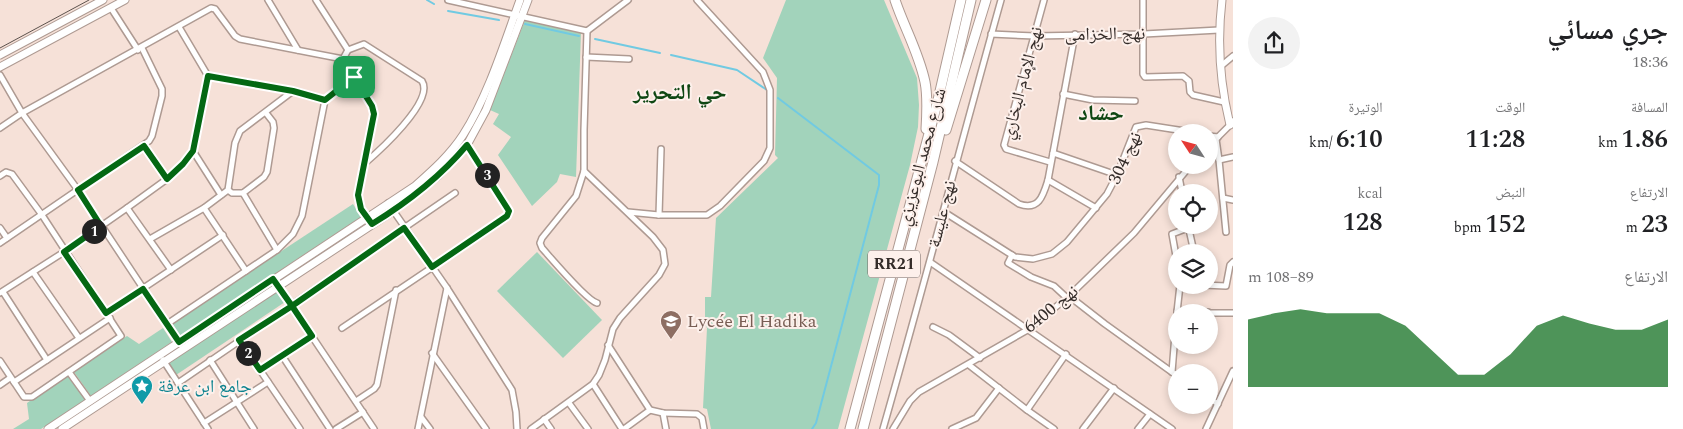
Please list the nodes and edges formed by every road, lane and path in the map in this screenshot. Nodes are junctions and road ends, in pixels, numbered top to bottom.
1 (103, 0) edge
2 (126, 0) edge
3 (268, 0) edge
4 (316, 0) edge
5 (448, 0) edge
6 (520, 0) edge
7 (528, 0) edge
8 (628, 0) edge
9 (697, 0) edge
10 (895, 0) edge
11 (962, 0) edge
12 (971, 0) edge
13 (986, 0) edge
14 (1001, 0) edge
15 (1044, 0) edge
16 (1143, 0) edge
17 (1222, 0) edge
18 (111, 8) junction
19 (519, 15) junction
20 (179, 27) junction
21 (1219, 30) junction
22 (587, 31) junction
23 (991, 34) junction
24 (1074, 34) junction
25 (1144, 34) junction
26 (1035, 36) junction
27 (140, 49) junction
28 (298, 50) junction
29 (348, 50) junction
30 (0, 55) edge
31 (586, 56) junction
32 (1233, 56) edge
33 (343, 59) junction
34 (629, 59) dead end
35 (1221, 66) junction
36 (0, 67) edge
37 (0, 75) edge
38 (208, 76) junction
39 (354, 77) junction
40 (293, 91) junction
41 (1063, 94) junction
42 (325, 100) junction
43 (943, 101) junction
44 (1135, 101) dead end
45 (1224, 102) junction
46 (22, 113) junction
47 (266, 113) junction
48 (1232, 124) edge
49 (0, 128) edge
50 (1168, 128) edge
51 (1218, 137) edge
52 (467, 145) junction
53 (144, 146) junction
54 (661, 149) dead end
55 (1218, 149) edge
56 (193, 151) junction
57 (1053, 152) junction
58 (1233, 157) edge
59 (922, 158) junction
60 (1219, 160) junction
61 (956, 161) junction
62 (934, 162) junction
63 (1050, 162) junction
64 (364, 164) junction
65 (584, 171) junction
66 (1182, 174) edge
67 (1117, 175) junction
68 (0, 176) edge
69 (1179, 177) junction
70 (167, 179) junction
71 (1048, 180) junction
72 (1180, 184) edge
73 (78, 190) junction
74 (228, 190) junction
75 (455, 193) dead end
76 (242, 194) junction
77 (220, 195) junction
78 (1223, 198) junction
79 (1233, 200) edge
80 (388, 203) junction
81 (127, 208) junction
82 (204, 208) junction
83 (1096, 208) junction
84 (393, 211) junction
85 (628, 212) junction
86 (944, 212) junction
87 (42, 215) junction
88 (659, 216) junction
89 (370, 221) junction
90 (101, 226) junction
91 (0, 228) edge
92 (404, 228) junction
93 (1226, 232) dead end
94 (223, 235) junction
95 (7, 238) junction
96 (150, 239) junction
97 (0, 243) edge
98 (277, 250) junction
99 (64, 252) junction
100 (1012, 255) junction
101 (930, 262) junction
102 (1233, 262) edge
103 (432, 267) junction
104 (171, 270) junction
105 (246, 271) junction
106 (33, 272) junction
107 (276, 283) junction
108 (1218, 286) edge
109 (447, 288) junction
110 (143, 289) junction
111 (396, 290) junction
112 (1, 292) edge
113 (1068, 297) junction
114 (597, 303) dead end
115 (292, 306) junction
116 (1218, 313) edge
117 (1233, 313) edge
118 (108, 316) junction
119 (167, 324) junction
120 (933, 327) dead end
121 (342, 328) dead end
122 (1029, 329) junction
123 (312, 336) junction
124 (79, 338) junction
125 (239, 340) junction
126 (181, 345) junction
127 (608, 345) junction
128 (432, 353) junction
129 (1066, 354) junction
130 (159, 355) junction
131 (283, 357) junction
132 (980, 358) junction
133 (47, 360) junction
134 (210, 360) junction
135 (0, 361) edge
136 (164, 362) junction
137 (969, 365) junction
138 (260, 370) junction
139 (1168, 370) edge
140 (69, 372) junction
141 (1232, 375) edge
142 (12, 380) junction
143 (268, 382) junction
144 (178, 383) junction
145 (593, 384) junction
146 (0, 385) edge
147 (999, 388) junction
148 (1114, 388) junction
149 (90, 401) junction
150 (356, 401) junction
151 (238, 403) junction
152 (569, 403) junction
153 (1218, 404) edge
154 (650, 410) junction
155 (1026, 410) junction
156 (363, 412) junction
157 (663, 413) junction
158 (1150, 414) junction
159 (1213, 414) edge
160 (421, 417) junction
161 (544, 419) junction
162 (204, 423) junction
163 (625, 428) edge
164 (48, 429) edge
165 (62, 429) edge
166 (208, 429) edge
167 (254, 429) edge
168 (300, 429) edge
169 (330, 429) edge
170 (336, 429) edge
171 (374, 429) edge
172 (418, 429) edge
173 (430, 429) edge
174 (486, 429) edge
175 (517, 429) edge
176 (531, 429) edge
177 (551, 429) edge
178 (588, 429) edge
179 (666, 429) edge
180 (704, 429) edge
181 (850, 429) edge
182 (863, 429) edge
183 (884, 429) edge
184 (893, 429) edge
185 (952, 429) edge
186 (1054, 429) edge
187 (1083, 429) edge
188 (1138, 429) edge
189 (1172, 429) edge
190 (1206, 429) edge

1 - 30 street
2 - 18 street
3 - 28 street
4 - 29 street
5 - 19 street
6 - 19 street
7 - 19 street
8 - 22 street
9 - 88 street
10 - 59 highway
11 - 43 highway, شارع محمد البوعزيزي / RR21
12 - 43 highway, شارع محمد البوعزيزي / RR21
13 - 62 highway
14 - 23 street, نهج عليسة
15 - 26 street, نهج الإمام البخاري
16 - 25 street
17 - 21 street
18 - 27 street
18 - 36 street
19 - 22 street
19 - 52 street
19 - 80 street
20 - 27 street
20 - 28 street
20 - 38 street
21 - 25 street, نهج الخزامى
21 - 35 street
22 - 31 street
23 - 26 street, نهج الخزامى
23 - 61 street, نهج عليسة
24 - 25 street, نهج الخزامى
24 - 26 street, نهج الخزامى
24 - 41 street
25 - 45 street
26 - 63 street, نهج الإمام البخاري
27 - 46 street
27 - 53 street
28 - 33 street
29 - 33 street
29 - 64 street
31 - 34 street
31 - 65 street
32 - 35 street
33 - 39 street
35 - 45 street
37 - 46 street
38 - 40 street
38 - 56 street
39 - 42 street
39 - 64 street
40 - 42 street
40 - 47 street
41 - 44 street
41 - 57 street
42 - 98 street
43 - 59 highway, شارع محمد البوعزيزي / RR21
43 - 62 highway, شارع محمد البوعزيزي / RR21
45 - 48 street
46 - 49 street
46 - 73 street
47 - 74 street
47 - 76 street
48 - 51 street
50 - 67 street, نهج 304
52 - 84 street
52 - 103 street
53 - 70 street
53 - 73 street
54 - 88 street
55 - 60 street
56 - 70 street
56 - 77 street
57 - 63 street
57 - 67 street
58 - 60 street
59 - 181 highway, شارع محمد البوعزيزي / RR21
60 - 78 street
61 - 71 street
61 - 86 street, نهج عليسة
62 - 182 highway, شارع محمد البوعزيزي / RR21
63 - 71 street
64 - 89 street
65 - 85 street
65 - 114 street
66 - 69 street, نهج 6400
67 - 83 street, نهج 304
68 - 87 street
69 - 72 street
69 - 113 street, نهج 6400
70 - 81 street
71 - 83 street
73 - 87 street
73 - 90 street
74 - 76 street
74 - 77 street
75 - 92 street
76 - 98 street
77 - 82 street
78 - 79 street
78 - 93 street
80 - 84 street
80 - 89 street
81 - 90 street
81 - 96 street
82 - 94 street
82 - 96 street
83 - 100 street, نهج 304
84 - 89 street
84 - 92 street
85 - 88 street
85 - 127 street
86 - 100 street
86 - 101 street, نهج عليسة
87 - 95 street
87 - 99 street
89 - 107 street
90 - 99 street
90 - 110 street
91 - 95 street
92 - 103 street
92 - 115 street
94 - 104 street
94 - 105 street
95 - 97 street
96 - 104 street
98 - 105 street
99 - 106 street
99 - 118 street
100 - 113 street
101 - 122 street
101 - 183 street, نهج عليسة
102 - 108 street
103 - 109 street
103 - 111 street
104 - 110 street
105 - 119 street
106 - 112 street
106 - 124 street
107 - 115 street
107 - 126 street
109 - 128 street
109 - 175 street
110 - 118 street
110 - 119 street
111 - 121 street
111 - 150 street
112 - 133 street
113 - 122 street, نهج 6400
113 - 139 street
115 - 123 street
115 - 125 street
116 - 117 street
118 - 124 street
118 - 140 street
119 - 126 street
120 - 132 street
122 - 129 street
122 - 132 street, نهج 6400
123 - 131 street
123 - 150 street
124 - 133 street
125 - 134 street
125 - 138 street
126 - 130 street
126 - 136 street
127 - 145 street
127 - 154 street
128 - 160 street
128 - 174 street
129 - 148 street
129 - 155 street
130 - 136 street
130 - 149 street
131 - 138 street
131 - 169 street
132 - 137 street, نهج 6400
133 - 142 street
134 - 144 street
134 - 151 street
135 - 142 street
136 - 144 street
136 - 165 street
137 - 147 street
137 - 184 street, نهج 6400
138 - 143 street
140 - 142 street
140 - 149 street
141 - 153 street
142 - 146 street
143 - 151 street
143 - 168 street
144 - 162 street
145 - 152 street
145 - 163 street
147 - 155 street
147 - 185 street
148 - 158 street
148 - 187 street
149 - 164 street
150 - 156 street
151 - 162 street
151 - 167 street
152 - 161 street
152 - 178 street
154 - 157 street
154 - 163 street
155 - 186 street
156 - 170 street
156 - 171 street
157 - 179 street
157 - 180 street
158 - 188 street
158 - 189 street
159 - 190 street
160 - 172 street
160 - 173 street
161 - 176 street
161 - 177 street
162 - 166 street

